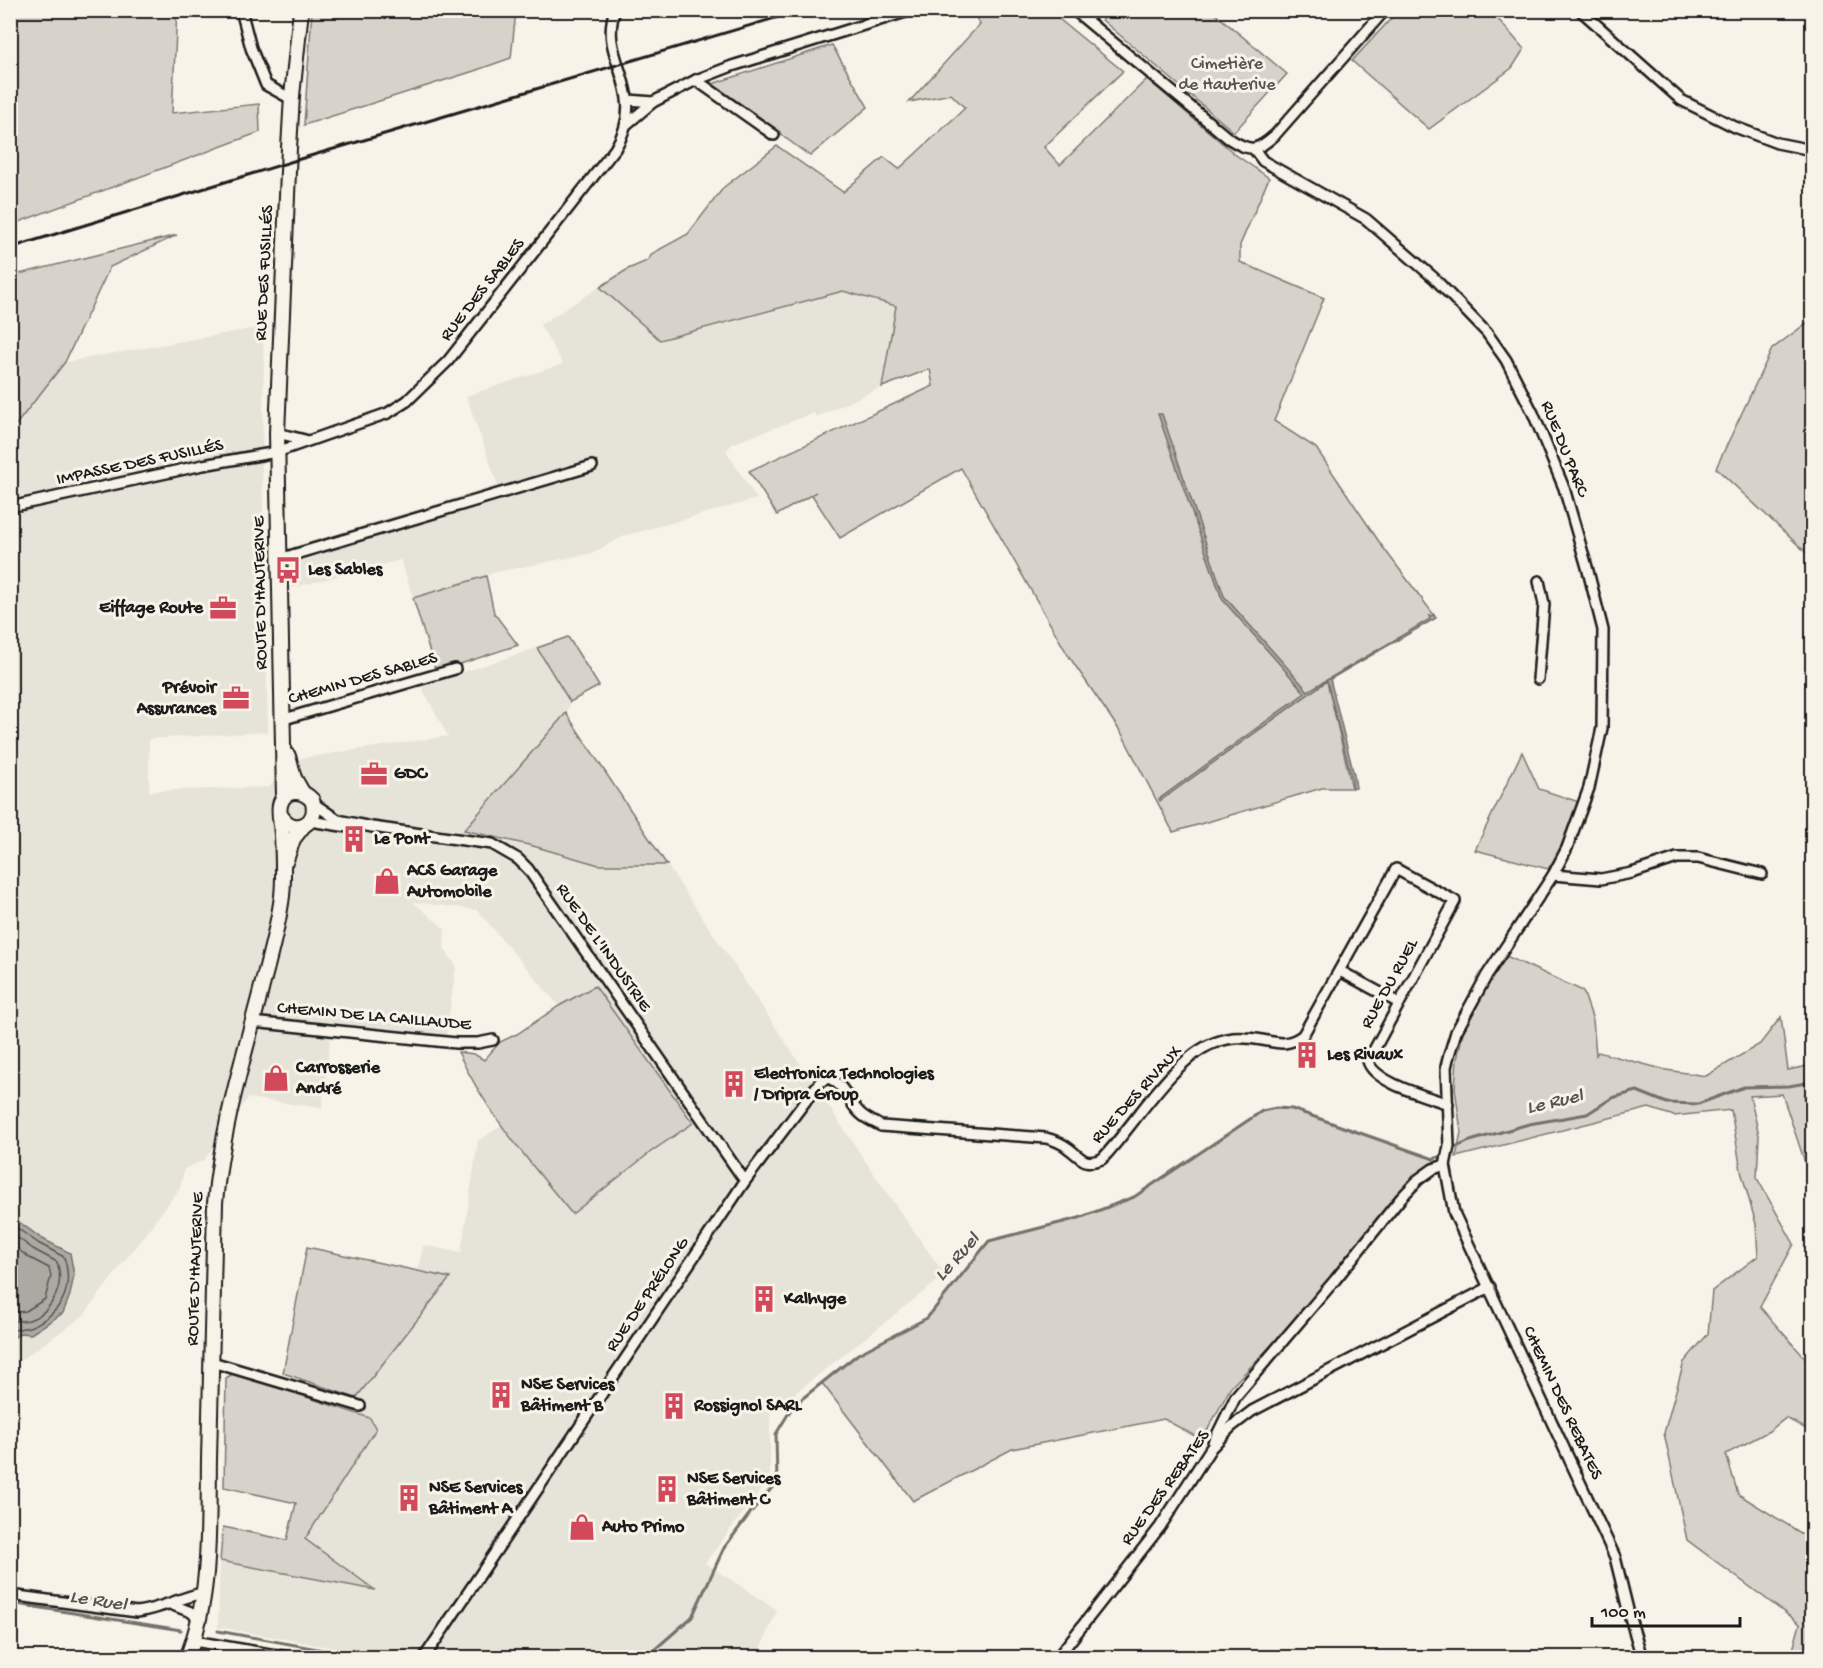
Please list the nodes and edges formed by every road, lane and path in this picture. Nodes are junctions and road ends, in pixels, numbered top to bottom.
1 (241, 10) edge
2 (294, 10) edge
3 (301, 10) edge
4 (615, 10) edge
5 (912, 10) edge
6 (1074, 10) edge
7 (1385, 10) edge
8 (1580, 10) edge
9 (696, 80) junction
10 (292, 96) junction
11 (628, 100) junction
12 (653, 102) junction
13 (627, 124) junction
14 (774, 135) dead end
15 (1254, 149) junction
16 (1812, 150) edge
17 (277, 433) junction
18 (305, 440) junction
19 (277, 452) junction
20 (592, 466) dead end
21 (10, 507) edge
22 (279, 559) junction
23 (1539, 581) dead end
24 (455, 669) dead end
25 (1538, 679) dead end
26 (282, 727) junction
27 (302, 792) junction
28 (284, 797) junction
29 (313, 802) junction
30 (281, 816) junction
31 (307, 823) junction
32 (372, 827) junction
33 (1396, 869) joint
34 (1762, 874) dead end
35 (1552, 875) junction
36 (282, 886) junction
37 (1340, 970) junction
38 (1399, 1003) junction
39 (252, 1022) junction
40 (493, 1040) dead end
41 (828, 1078) joint
42 (1448, 1104) junction
43 (1445, 1165) junction
44 (745, 1181) junction
45 (1490, 1287) junction
46 (212, 1362) junction
47 (360, 1406) dead end
48 (1211, 1448) junction
49 (202, 1593) junction
50 (10, 1595) edge
51 (170, 1604) junction
52 (198, 1618) junction
53 (194, 1641) junction
54 (187, 1658) edge
55 (294, 1658) edge
56 (423, 1658) edge
57 (1057, 1658) edge
58 (1642, 1658) edge

1 - 10 street
2 - 10 main road, RUE DES FUSILLÉS
3 - 10 main road, RUE DES FUSILLÉS
4 - 11 street, RUE DES SABLES
5 - 9 street
6 - 15 street
7 - 15 street
8 - 16 street
9 - 12 street
9 - 14 street
10 - 17 main road, RUE DES FUSILLÉS
11 - 12 street
11 - 13 street, RUE DES SABLES
12 - 13 street
13 - 18 street, RUE DES SABLES
15 - 35 street, RUE DU PARC
17 - 18 street
17 - 19 main road, RUE DES FUSILLÉS
18 - 19 street, RUE DES SABLES
19 - 21 street, IMPASSE DES FUSILLÉS
19 - 22 main road, ROUTE D'HAUTERIVE
20 - 22 street
22 - 26 main road, ROUTE D'HAUTERIVE
23 - 25 street
24 - 26 street, CHEMIN DES SABLES
26 - 27 main road, ROUTE D'HAUTERIVE
26 - 28 main road, ROUTE D'HAUTERIVE
27 - 28 main road
27 - 29 main road
28 - 30 main road
29 - 31 main road
29 - 32 street, RUE DE L'INDUSTRIE
30 - 31 main road
30 - 36 main road, ROUTE D'HAUTERIVE
31 - 32 street, RUE DE L'INDUSTRIE
31 - 36 main road, ROUTE D'HAUTERIVE
32 - 44 street, RUE DE L'INDUSTRIE
33 - 37 street, RUE DES RIVAUX
33 - 38 street, RUE DU RUEL
34 - 35 street
35 - 42 street, CHEMIN DES REBATES
36 - 39 main road, ROUTE D'HAUTERIVE
37 - 38 street
37 - 41 street, RUE DES RIVAUX
38 - 42 street, RUE DU RUEL
39 - 40 street, CHEMIN DE LA CAILLAUDE
39 - 46 main road, ROUTE D'HAUTERIVE
41 - 44 street, RUE DE PRÉLONG
42 - 43 street, CHEMIN DES REBATES
43 - 45 street, CHEMIN DES REBATES
43 - 48 street
44 - 56 street, RUE DE PRÉLONG
45 - 48 street, RUE DES REBATES
45 - 58 street, CHEMIN DES REBATES
46 - 47 street
46 - 49 main road, ROUTE D'HAUTERIVE
48 - 57 street, RUE DES REBATES
49 - 51 street
49 - 52 main road, ROUTE D'HAUTERIVE
50 - 51 street
51 - 52 street
52 - 53 main road, ROUTE D'HAUTERIVE
53 - 54 main road, ROUTE D'HAUTERIVE
53 - 55 street

